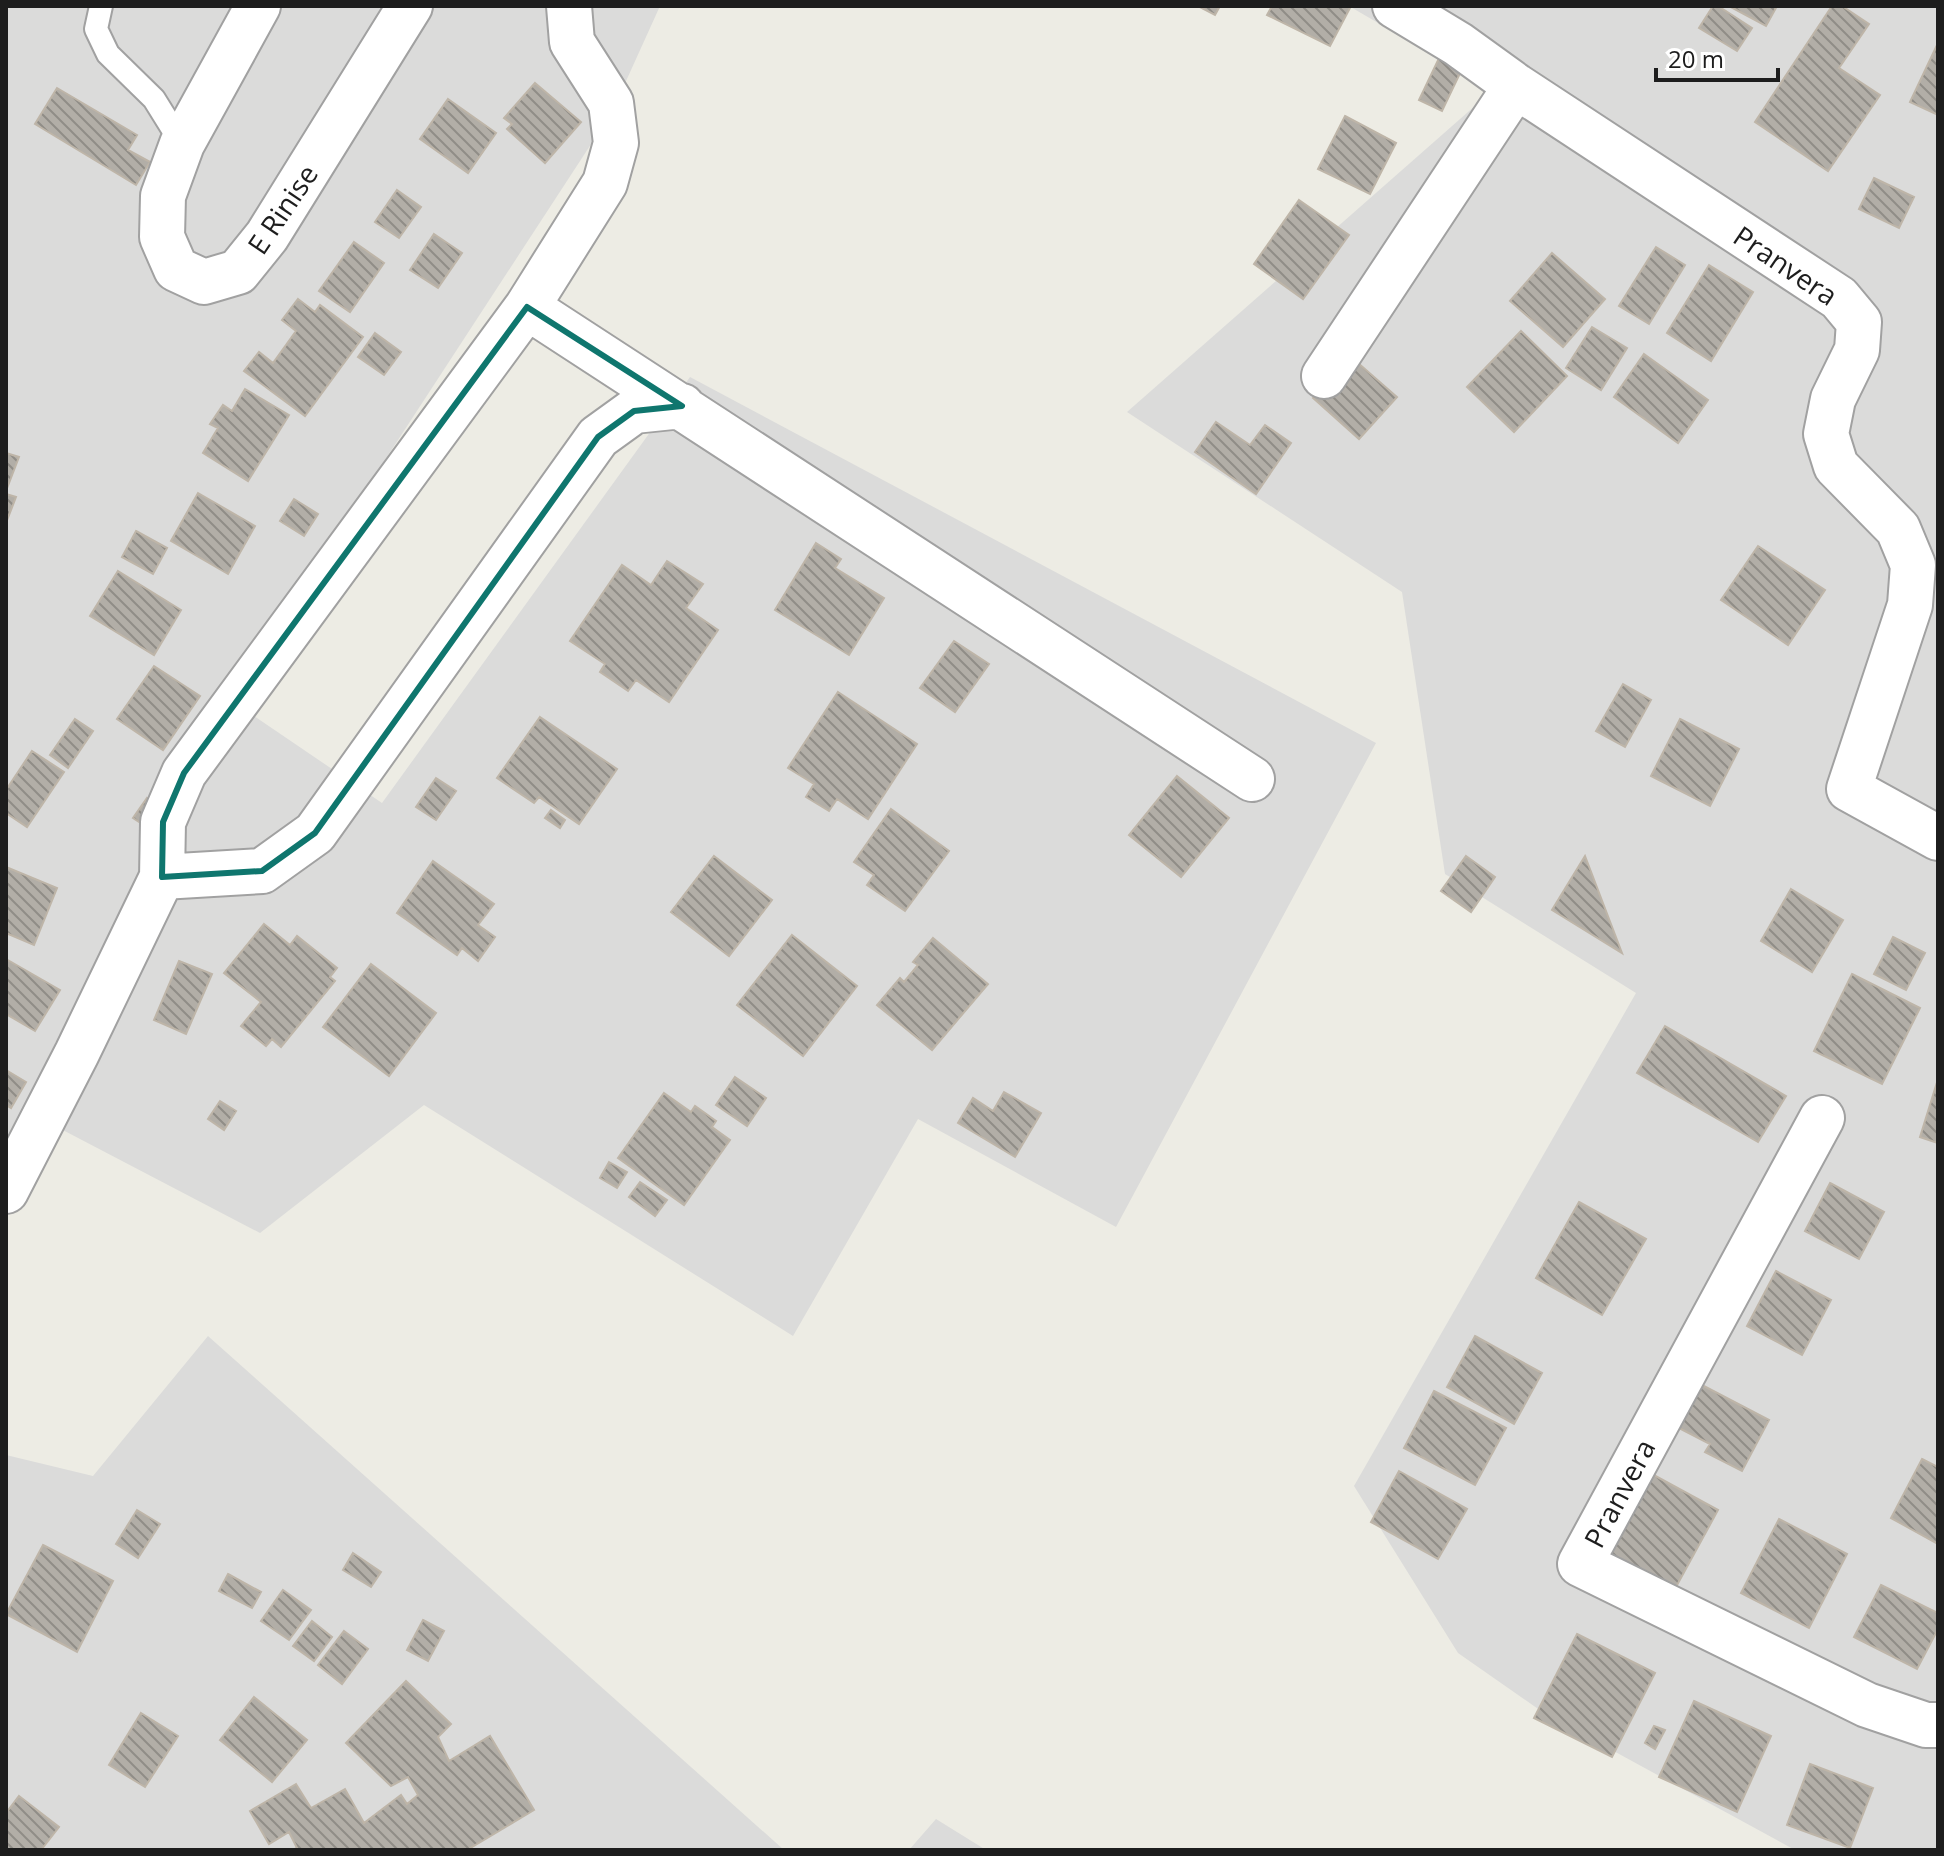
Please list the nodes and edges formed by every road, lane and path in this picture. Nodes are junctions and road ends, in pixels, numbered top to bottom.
1 (101, 6) edge
2 (258, 6) edge
3 (410, 6) edge
4 (569, 6) edge
5 (1395, 6) edge
6 (1516, 86) junction
7 (182, 144) junction
8 (527, 307) junction
9 (1324, 376) dead end
10 (682, 406) junction
11 (1252, 779) dead end
12 (1938, 838) edge
13 (162, 877) junction
14 (1822, 1118) dead end
15 (6, 1191) edge
16 (1938, 1725) edge

1 - 7 lane
2 - 7 street, E Rinise
3 - 7 street, E Rinise
4 - 8 street
5 - 6 street, Pranvera
6 - 9 street
6 - 12 street, Pranvera
8 - 10 street
8 - 13 street
10 - 11 street
10 - 13 street
13 - 15 street
14 - 16 street, Pranvera

